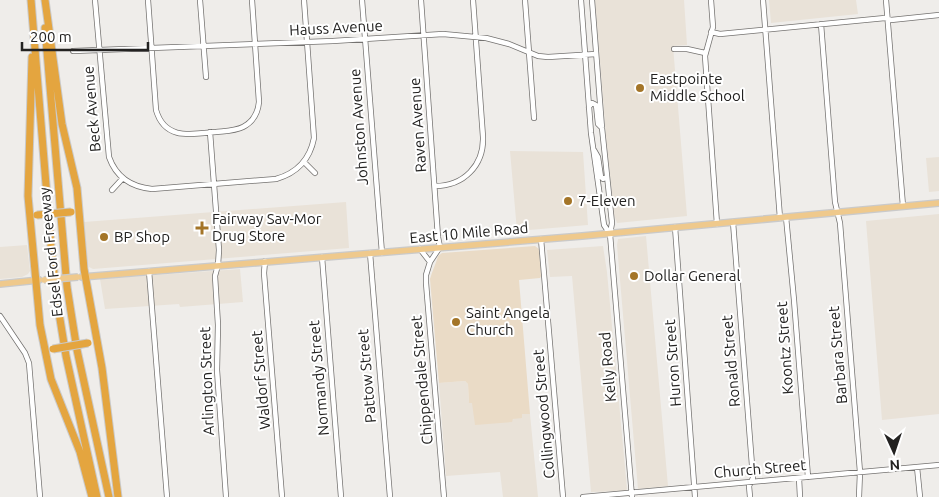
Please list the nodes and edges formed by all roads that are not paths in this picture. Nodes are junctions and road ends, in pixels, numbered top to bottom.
1 (44, 0) edge
2 (95, 0) edge
3 (148, 0) edge
4 (200, 0) edge
5 (252, 0) edge
6 (304, 0) edge
7 (362, 0) edge
8 (421, 0) edge
9 (473, 0) edge
10 (525, 0) edge
11 (581, 0) edge
12 (592, 0) edge
13 (711, 0) edge
14 (763, 0) edge
15 (886, 0) edge
16 (31, 4) edge
17 (939, 15) edge
18 (888, 19) junction
19 (820, 24) junction
20 (765, 29) junction
21 (711, 32) junction
22 (424, 35) junction
23 (476, 36) junction
24 (365, 39) junction
25 (307, 43) junction
26 (255, 44) junction
27 (203, 46) junction
28 (151, 48) junction
29 (674, 49) dead end
30 (99, 50) junction
31 (73, 51) dead end
32 (528, 52) junction
33 (705, 53) junction
34 (596, 54) junction
35 (585, 55) junction
36 (206, 77) dead end
37 (589, 107) junction
38 (534, 118) dead end
39 (602, 128) junction
40 (210, 132) junction
41 (592, 146) junction
42 (304, 162) junction
43 (315, 172) dead end
44 (607, 177) junction
45 (123, 178) junction
46 (214, 184) junction
47 (435, 186) junction
48 (112, 190) dead end
49 (939, 203) edge
50 (903, 206) junction
51 (836, 212) junction
52 (80, 217) junction
53 (783, 218) junction
54 (30, 222) junction
55 (732, 222) junction
56 (717, 224) junction
57 (675, 227) junction
58 (610, 234) junction
59 (541, 239) junction
60 (440, 247) junction
61 (420, 249) junction
62 (370, 253) junction
63 (382, 253) junction
64 (322, 257) junction
65 (266, 261) junction
66 (430, 262) junction
67 (218, 265) junction
68 (149, 271) junction
69 (86, 276) junction
70 (34, 280) junction
71 (0, 284) edge
72 (0, 316) edge
73 (97, 334) junction
74 (43, 345) junction
75 (939, 465) edge
76 (917, 467) junction
77 (860, 472) junction
78 (808, 477) junction
79 (799, 478) junction
80 (751, 482) junction
81 (695, 487) junction
82 (632, 495) edge
83 (40, 497) edge
84 (92, 497) edge
85 (97, 497) edge
86 (109, 497) edge
87 (118, 497) edge
88 (167, 497) edge
89 (226, 497) edge
90 (282, 497) edge
91 (341, 497) edge
92 (390, 497) edge
93 (444, 497) edge
94 (563, 497) edge
95 (583, 497) edge
96 (696, 497) edge
97 (750, 497) edge
98 (800, 497) edge
99 (859, 497) edge
100 (920, 497) edge

1 - 52 highway
1 - 86 highway, Edsel Ford Freeway
2 - 30 street, Beck Avenue
3 - 28 street
4 - 27 street
5 - 26 street
6 - 25 street
7 - 24 street, Johnston Avenue
8 - 22 street, Raven Avenue
9 - 23 street
10 - 32 street
11 - 35 street, Kelly Road
12 - 34 street, Kelly Road
13 - 21 street
14 - 20 street, Koontz Street
15 - 18 street
16 - 54 highway
16 - 85 highway, Edsel Ford Freeway
17 - 18 street
18 - 19 street
18 - 50 street
19 - 20 street
19 - 51 street, Barbara Street
20 - 21 street
20 - 53 street, Koontz Street
21 - 33 street
22 - 23 street, Hauss Avenue
22 - 24 street, Hauss Avenue
22 - 47 street, Raven Avenue
23 - 32 street, Hauss Avenue
23 - 47 street
24 - 25 street, Hauss Avenue
24 - 63 street, Johnston Avenue
25 - 26 street, Hauss Avenue
25 - 42 street
26 - 27 street, Hauss Avenue
26 - 40 street
27 - 28 street, Hauss Avenue
27 - 36 street
28 - 30 street, Hauss Avenue
28 - 40 street
29 - 33 street
30 - 31 street, Hauss Avenue
30 - 45 street, Beck Avenue
32 - 35 street, Hauss Avenue
32 - 38 street
33 - 56 street
34 - 35 street, Hauss Avenue
34 - 39 street, Kelly Road
35 - 37 street, Kelly Road
37 - 39 street
37 - 41 street, Kelly Road
39 - 44 street, Kelly Road
40 - 46 street, Arlington Street
41 - 44 street
41 - 58 street, Kelly Road
42 - 43 street
42 - 46 street
44 - 58 street, Kelly Road
45 - 46 street
45 - 48 street
46 - 67 street, Arlington Street
47 - 60 street, Raven Avenue
49 - 50 main road, East 10 Mile Road
50 - 51 main road, East 10 Mile Road
51 - 53 main road, East 10 Mile Road
51 - 77 street, Barbara Street
52 - 54 highway, bridge
52 - 69 highway
53 - 55 main road, East 10 Mile Road
53 - 78 street, Koontz Street
54 - 70 highway
55 - 56 main road, East 10 Mile Road
55 - 80 street, Ronald Street
56 - 57 main road, East 10 Mile Road
57 - 58 main road, East 10 Mile Road
57 - 81 street, Huron Street
58 - 59 main road, East 10 Mile Road
58 - 82 street, Kelly Road
59 - 60 main road, East 10 Mile Road
59 - 94 street, Collingwood Street
60 - 61 main road, East 10 Mile Road
60 - 66 street, Chippendale Street
61 - 63 main road, East 10 Mile Road
61 - 66 street
62 - 63 main road, East 10 Mile Road
62 - 64 main road, East 10 Mile Road
62 - 92 street, Pattow Street
64 - 65 main road, East 10 Mile Road
64 - 91 street, Normandy Street
65 - 67 main road, East 10 Mile Road
65 - 90 street, Waldorf Street
66 - 93 street, Chippendale Street
67 - 68 main road, East 10 Mile Road
67 - 89 street, Arlington Street
68 - 69 main road, East 10 Mile Road
68 - 88 street
69 - 70 main road, East 10 Mile Road, bridge
69 - 73 highway
70 - 71 main road, East 10 Mile Road
70 - 74 highway
72 - 83 street
73 - 74 highway, bridge
73 - 87 highway
74 - 84 highway
75 - 76 street, Church Street
76 - 77 street, Church Street
76 - 100 street
77 - 78 street, Church Street
77 - 99 street, Barbara Street
78 - 79 street, Church Street
79 - 80 street, Church Street
79 - 98 street
80 - 81 street, Church Street
80 - 97 street, Ronald Street
81 - 82 street, Church Street
81 - 96 street, Huron Street
82 - 95 street, Church Street

